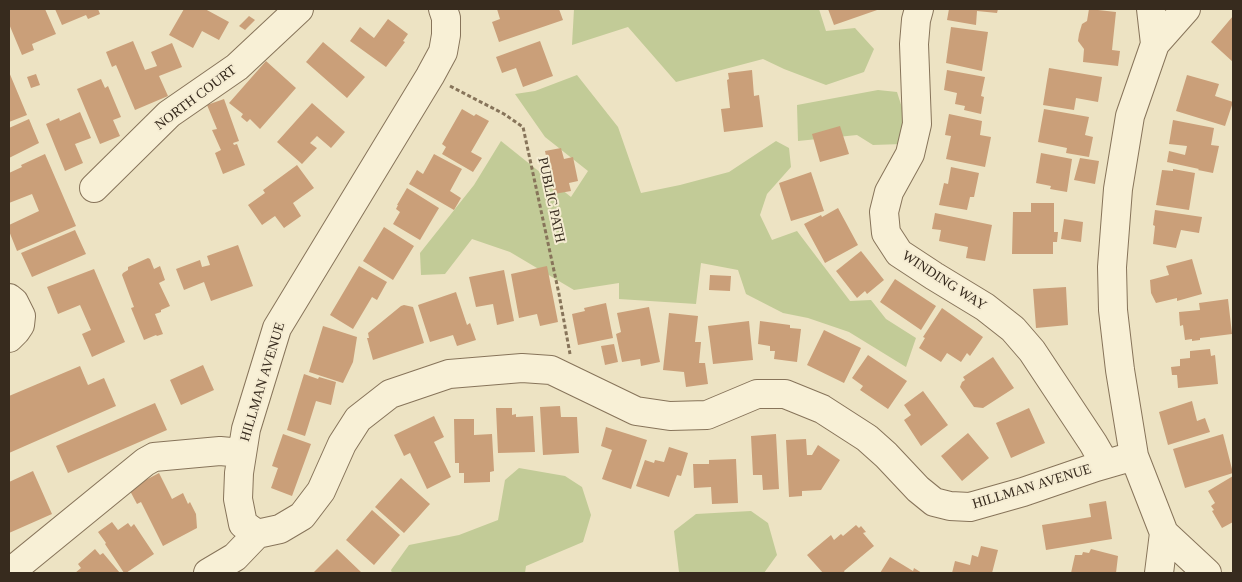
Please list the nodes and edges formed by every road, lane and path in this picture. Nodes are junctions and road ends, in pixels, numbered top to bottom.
1 (298, 9) edge
2 (443, 9) edge
3 (919, 9) edge
4 (1151, 9) edge
5 (1186, 9) edge
6 (1155, 44) junction
7 (430, 76) junction
8 (94, 188) dead end
9 (9, 298) edge
10 (9, 338) edge
11 (576, 382) junction
12 (242, 453) junction
13 (1134, 456) junction
14 (1105, 464) junction
15 (1164, 533) junction
16 (257, 534) junction
17 (9, 573) edge
18 (208, 573) edge
19 (1159, 573) edge
20 (1207, 573) edge

1 - 8 street, NORTH COURT
2 - 7 street, HILLMAN AVENUE
3 - 14 street, WINDING WAY
4 - 6 street
5 - 6 street
6 - 13 street
7 - 11 path, PUBLIC PATH
7 - 12 street, HILLMAN AVENUE
9 - 10 street
11 - 14 street, HILLMAN AVENUE
11 - 16 street, HILLMAN AVENUE
12 - 16 street, HILLMAN AVENUE
12 - 17 street
13 - 14 street, HILLMAN AVENUE
13 - 15 street
15 - 19 street
15 - 20 street
16 - 18 street

